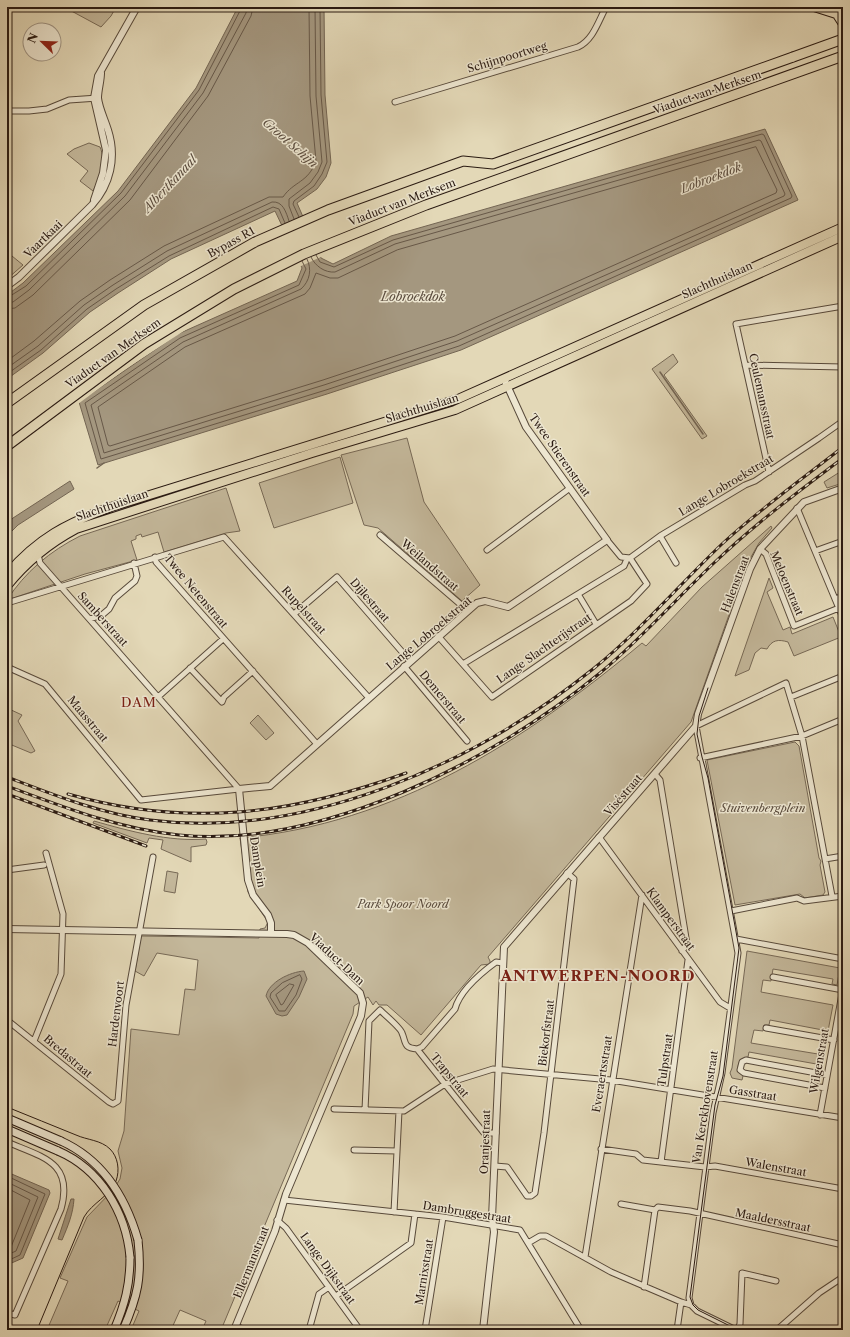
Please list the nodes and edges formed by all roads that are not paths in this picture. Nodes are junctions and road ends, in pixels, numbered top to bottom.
1 (137, 7) edge
2 (606, 7) edge
3 (814, 7) edge
4 (834, 11) edge
5 (843, 24) edge
6 (843, 39) edge
7 (843, 56) edge
8 (96, 98) junction
9 (395, 102) dead end
10 (7, 111) edge
11 (494, 164) joint
12 (843, 227) edge
13 (843, 236) edge
14 (7, 286) edge
15 (843, 306) edge
16 (745, 365) junction
17 (843, 367) edge
18 (504, 379) junction
19 (508, 388) junction
20 (7, 403) edge
21 (843, 420) edge
22 (7, 446) edge
23 (769, 472) junction
24 (570, 488) junction
25 (843, 488) edge
26 (797, 508) junction
27 (380, 535) dead end
28 (660, 536) junction
29 (607, 540) junction
30 (843, 541) edge
31 (760, 549) junction
32 (487, 550) dead end
33 (815, 551) junction
34 (38, 553) junction
35 (155, 557) junction
36 (629, 558) junction
37 (134, 563) junction
38 (676, 563) dead end
39 (7, 574) edge
40 (7, 586) edge
41 (60, 586) junction
42 (578, 594) junction
43 (843, 596) edge
44 (835, 599) junction
45 (7, 603) edge
46 (839, 608) junction
47 (467, 610) junction
48 (294, 614) junction
49 (843, 618) edge
50 (90, 619) junction
51 (596, 624) junction
52 (438, 636) junction
53 (223, 638) junction
54 (410, 661) junction
55 (463, 664) junction
56 (404, 666) junction
57 (7, 667) edge
58 (190, 668) junction
59 (253, 671) junction
60 (843, 676) edge
61 (158, 696) junction
62 (791, 697) junction
63 (369, 698) junction
64 (843, 719) edge
65 (696, 726) junction
66 (802, 736) junction
67 (467, 741) dead end
68 (316, 743) junction
69 (700, 758) junction
70 (655, 774) junction
71 (239, 789) junction
72 (141, 800) joint
73 (599, 837) junction
74 (46, 853) dead end
75 (843, 856) edge
76 (153, 857) dead end
77 (825, 859) junction
78 (44, 865) dead end
79 (7, 870) edge
80 (567, 873) junction
81 (642, 895) junction
82 (832, 896) junction
83 (843, 896) edge
84 (731, 911) junction
85 (7, 929) edge
86 (63, 929) junction
87 (139, 931) junction
88 (271, 932) junction
89 (736, 939) junction
90 (682, 951) junction
91 (503, 955) joint
92 (843, 959) edge
93 (688, 960) junction
94 (503, 963) junction
95 (773, 977) dead end
96 (843, 989) edge
97 (730, 1008) junction
98 (7, 1020) edge
99 (766, 1028) dead end
100 (834, 1040) junction
101 (34, 1041) junction
102 (417, 1049) junction
103 (498, 1069) junction
104 (551, 1074) junction
105 (827, 1075) junction
106 (612, 1080) junction
107 (445, 1084) junction
108 (825, 1088) junction
109 (671, 1090) junction
110 (716, 1098) junction
111 (118, 1101) joint
112 (334, 1109) dead end
113 (365, 1110) junction
114 (399, 1111) junction
115 (820, 1115) junction
116 (7, 1118) edge
117 (843, 1118) edge
118 (7, 1129) edge
119 (496, 1133) junction
120 (7, 1142) edge
121 (601, 1149) junction
122 (354, 1150) dead end
123 (397, 1151) junction
124 (661, 1162) junction
125 (495, 1166) junction
126 (706, 1167) junction
127 (843, 1189) edge
128 (284, 1200) junction
129 (621, 1204) dead end
130 (654, 1210) junction
131 (394, 1212) junction
132 (415, 1214) junction
133 (700, 1214) junction
134 (443, 1217) junction
135 (277, 1220) junction
136 (493, 1225) junction
137 (528, 1243) junction
138 (843, 1245) edge
139 (585, 1257) junction
140 (843, 1277) edge
141 (776, 1281) dead end
142 (329, 1287) junction
143 (644, 1287) junction
144 (336, 1296) junction
145 (681, 1302) junction
146 (691, 1305) junction
147 (7, 1313) edge
148 (235, 1328) edge
149 (114, 1330) edge
150 (123, 1330) edge
151 (245, 1330) edge
152 (308, 1330) edge
153 (360, 1330) edge
154 (425, 1330) edge
155 (483, 1330) edge
156 (581, 1330) edge
157 (677, 1330) edge
158 (736, 1330) edge
159 (777, 1330) edge

1 - 8 street, Vaartkaai
2 - 9 street, Schijnpoortweg
3 - 4 main road
4 - 5 main road
6 - 11 highway, Viaduct van Merksem, bridge
7 - 22 highway, Viaduct van Merksem, bridge
8 - 10 street
8 - 14 street, Vaartkaai
11 - 20 highway, Bypass R1
12 - 18 main road, Slachthuislaan
13 - 19 main road, Slachthuislaan
15 - 16 street, Ceulemansstraat
16 - 17 street
16 - 23 street, Ceulemansstraat
18 - 19 street, Twee Stierenstraat
18 - 39 main road, Slachthuislaan
19 - 24 street, Twee Stierenstraat
19 - 34 main road, Slachthuislaan
21 - 23 street, Lange Lobroekstraat
23 - 28 street, Lange Lobroekstraat
24 - 29 street, Twee Stierenstraat
24 - 32 street
25 - 26 street, Halenstraat
26 - 31 street, Halenstraat
26 - 33 street
27 - 47 street, Weilandstraat
28 - 36 street, Lange Lobroekstraat
28 - 38 street
29 - 36 street
29 - 47 street, Lange Lobroekstraat
30 - 33 street
31 - 46 street, Meloenstraat
31 - 65 street, Halenstraat
33 - 44 street
34 - 40 main road, Slachthuislaan
34 - 41 street, Samberstraat
35 - 37 street
35 - 48 street, Rupelstraat
35 - 53 street, Twee Netenstraat
36 - 42 street, Lange Lobroekstraat
36 - 51 street, Lange Slachterijstraat
37 - 41 street
37 - 50 street
41 - 45 street
41 - 50 street, Samberstraat
42 - 51 street
42 - 55 street, Lange Lobroekstraat
43 - 44 street
44 - 46 street
46 - 49 street
47 - 52 street, Lange Lobroekstraat
48 - 54 street, Dijlestraat
48 - 63 street, Rupelstraat
50 - 61 street, Samberstraat
51 - 55 street, Lange Slachterijstraat
52 - 54 street, Lange Lobroekstraat
52 - 55 street, Lange Slachterijstraat
53 - 58 street, Twee Netenstraat
53 - 59 street, Twee Netenstraat
54 - 56 street, Lange Lobroekstraat
56 - 63 street, Lange Lobroekstraat
56 - 67 street, Demerstraat
57 - 72 street, Maasstraat
58 - 59 street
58 - 61 street
59 - 68 street, Twee Netenstraat
60 - 62 street
61 - 71 street, Samberstraat
62 - 65 street, Viséstraat
62 - 66 street
63 - 68 street, Lange Lobroekstraat
64 - 66 street
65 - 69 street
65 - 70 street, Viséstraat
66 - 69 street
66 - 77 street
68 - 71 street, Lange Lobroekstraat
69 - 84 street
70 - 73 street, Viséstraat
70 - 90 street
71 - 72 street, Lange Lobroekstraat
71 - 88 street, Damplein
73 - 80 street, Viséstraat
73 - 81 street, Klamperstraat
74 - 86 street
75 - 77 street
76 - 87 street
77 - 82 street
78 - 79 street
80 - 91 street, Viséstraat
80 - 104 street, Biekorfstraat
81 - 90 street, Klamperstraat
81 - 106 street, Everaertsstraat
82 - 83 street
82 - 84 street
84 - 89 street, Van Kerckhovenstraat
85 - 86 street, Viaduct-Dam
86 - 87 street, Viaduct-Dam
86 - 101 street
87 - 88 street, Viaduct-Dam
87 - 111 street, Hardenvoort
88 - 128 street, Viaduct-Dam
89 - 92 street
89 - 97 street, Van Kerckhovenstraat
90 - 93 street, Klamperstraat
91 - 94 street, Oranjestraat
93 - 97 street, Klamperstraat
93 - 109 street, Tulpstraat
94 - 102 street
94 - 103 street, Oranjestraat
95 - 96 street
96 - 100 street, Wilgenstraat
97 - 110 street, Van Kerckhovenstraat
98 - 101 street, Bredastraat
99 - 100 street
100 - 105 street, Wilgenstraat
101 - 111 street, Bredastraat
102 - 107 street, Trapstraat
102 - 113 street, Trapstraat
103 - 104 street, Gasstraat
103 - 107 street, Gasstraat
103 - 119 street, Oranjestraat
104 - 106 street, Gasstraat
104 - 125 street, Biekorfstraat
105 - 108 street, Wilgenstraat
105 - 108 street
106 - 109 street, Gasstraat
106 - 121 street, Everaertsstraat
107 - 114 street, Gasstraat
107 - 119 street, Trapstraat
108 - 115 street, Wilgenstraat
109 - 110 street, Gasstraat
109 - 124 street, Tulpstraat
110 - 115 street, Gasstraat
110 - 126 street, Van Kerckhovenstraat
112 - 113 street
113 - 114 street
114 - 123 street
115 - 117 street, Gasstraat
116 - 150 main road, bridge
118 - 149 main road, bridge
119 - 125 street, Oranjestraat
120 - 147 street
121 - 124 street, Walenstraat
121 - 139 street, Everaertsstraat
122 - 123 street
123 - 131 street
124 - 126 street, Walenstraat
125 - 136 street, Oranjestraat
126 - 127 street, Walenstraat
126 - 133 street, Van Kerckhovenstraat
128 - 131 street, Dambruggestraat
128 - 135 street, Ellermanstraat
129 - 130 street, Maaldersstraat
130 - 133 street, Maaldersstraat
130 - 143 street
131 - 132 street, Dambruggestraat
132 - 134 street, Dambruggestraat
132 - 144 street
133 - 138 street, Maaldersstraat
133 - 146 street, Van Kerckhovenstraat
134 - 136 street, Dambruggestraat
134 - 154 street, Marnixstraat
135 - 142 street, Lange Dijkstraat
135 - 148 street, Ellermanstraat
136 - 137 street, Dambruggestraat
136 - 155 street, Oranjestraat
137 - 139 street
137 - 156 street, Dambruggestraat
139 - 143 street
140 - 159 street
141 - 158 street
142 - 144 street, Lange Dijkstraat
142 - 152 street
143 - 145 street
144 - 153 street, Lange Dijkstraat
145 - 146 street
145 - 157 street
146 - 158 street
148 - 151 street

